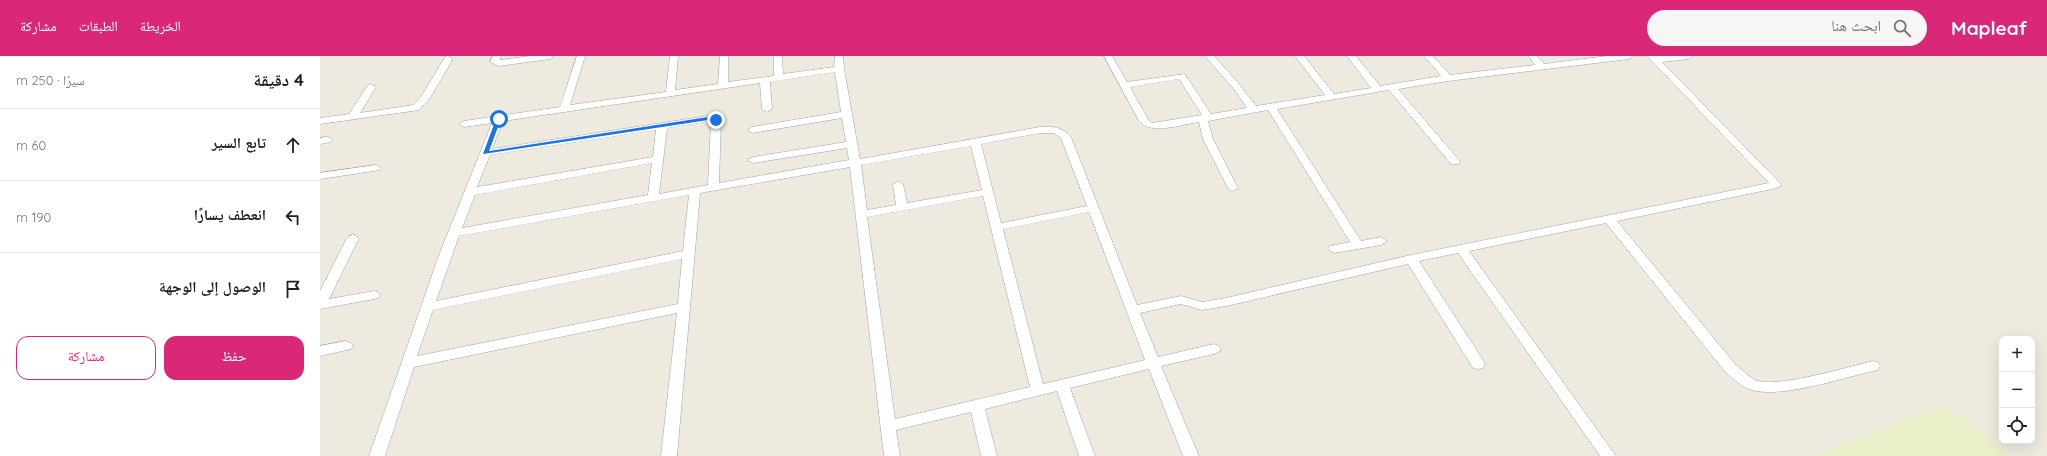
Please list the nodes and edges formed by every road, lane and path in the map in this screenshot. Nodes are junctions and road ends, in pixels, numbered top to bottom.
1 (497, 56) edge
2 (550, 56) edge
3 (581, 56) edge
4 (674, 56) edge
5 (724, 56) edge
6 (778, 56) edge
7 (839, 56) edge
8 (1108, 56) edge
9 (1209, 56) edge
10 (1299, 56) edge
11 (1351, 56) edge
12 (1428, 56) edge
13 (1629, 56) edge
14 (1689, 56) edge
15 (1654, 58) edge
16 (448, 59) dead end
17 (1538, 60) edge
18 (839, 69) junction
19 (1448, 78) junction
20 (779, 79) junction
21 (765, 81) junction
22 (1124, 85) junction
23 (371, 87) dead end
24 (723, 87) junction
25 (1392, 88) junction
26 (1378, 90) junction
27 (670, 95) junction
28 (1332, 98) junction
29 (1272, 108) junction
30 (767, 109) dead end
31 (564, 110) junction
32 (1254, 111) junction
33 (848, 114) junction
34 (352, 117) junction
35 (499, 119) junction
36 (1206, 119) junction
37 (320, 121) edge
38 (464, 124) dead end
39 (662, 125) junction
40 (752, 130) dead end
41 (975, 142) junction
42 (852, 144) junction
43 (485, 153) junction
44 (658, 159) junction
45 (753, 160) dead end
46 (855, 162) junction
47 (1455, 162) dead end
48 (376, 168) dead end
49 (320, 176) edge
50 (898, 184) dead end
51 (713, 187) junction
52 (1233, 188) dead end
53 (695, 190) junction
54 (470, 192) junction
55 (988, 192) junction
56 (653, 198) junction
57 (902, 207) junction
58 (1093, 208) junction
59 (862, 214) junction
60 (1609, 219) junction
61 (997, 227) junction
62 (453, 233) junction
63 (353, 238) dead end
64 (1381, 241) dead end
65 (1358, 245) junction
66 (1334, 249) dead end
67 (1461, 249) junction
68 (689, 254) junction
69 (1411, 259) junction
70 (374, 295) dead end
71 (320, 304) edge
72 (427, 307) junction
73 (684, 307) junction
74 (1132, 310) junction
75 (346, 346) dead end
76 (1214, 348) dead end
77 (320, 351) edge
78 (409, 363) junction
79 (1153, 363) junction
80 (1478, 364) dead end
81 (1873, 366) dead end
82 (1062, 385) junction
83 (1038, 391) junction
84 (977, 405) junction
85 (889, 426) junction
86 (377, 456) edge
87 (669, 456) edge
88 (892, 456) edge
89 (989, 456) edge
90 (1087, 456) edge
91 (1191, 456) edge
92 (1608, 456) edge

1 - 2 street
3 - 31 street
4 - 27 street
5 - 24 street
6 - 20 street
7 - 18 street
8 - 22 street
9 - 32 street
10 - 28 street
11 - 26 street
12 - 19 street
13 - 17 street
14 - 15 street
15 - 60 street
16 - 34 street
17 - 19 street
18 - 20 street
18 - 33 street
19 - 25 street
20 - 21 street
21 - 24 street
21 - 30 street
22 - 36 street
22 - 36 street
23 - 34 street
24 - 27 street
25 - 26 street
25 - 47 street
26 - 28 street
27 - 31 street
28 - 29 street
29 - 32 street
29 - 65 street
31 - 35 street
32 - 36 street
33 - 40 street
33 - 42 street
34 - 37 street
35 - 38 street
35 - 43 street
36 - 52 street
39 - 43 street
39 - 44 street
39 - 51 street
41 - 46 street
41 - 55 street
41 - 58 street
42 - 45 street
42 - 46 street
43 - 54 street
44 - 54 street
44 - 56 street
46 - 51 street
46 - 59 street
48 - 49 street
50 - 57 street
51 - 53 street
53 - 56 street
53 - 68 street
54 - 62 street
55 - 57 street
55 - 61 street
56 - 62 street
57 - 59 street
58 - 61 street
58 - 74 street
59 - 85 street
60 - 67 street
60 - 81 street
61 - 83 street
62 - 72 street
63 - 71 street
64 - 65 street
65 - 66 street
67 - 69 street
67 - 92 street
68 - 72 street
68 - 73 street
69 - 74 street
69 - 80 street
70 - 71 street
72 - 78 street
73 - 78 street
73 - 87 street
74 - 79 street
75 - 77 street
76 - 79 street
78 - 86 street
79 - 82 street
79 - 91 street
82 - 83 street
82 - 90 street
83 - 84 street
84 - 85 street
84 - 89 street
85 - 88 street

